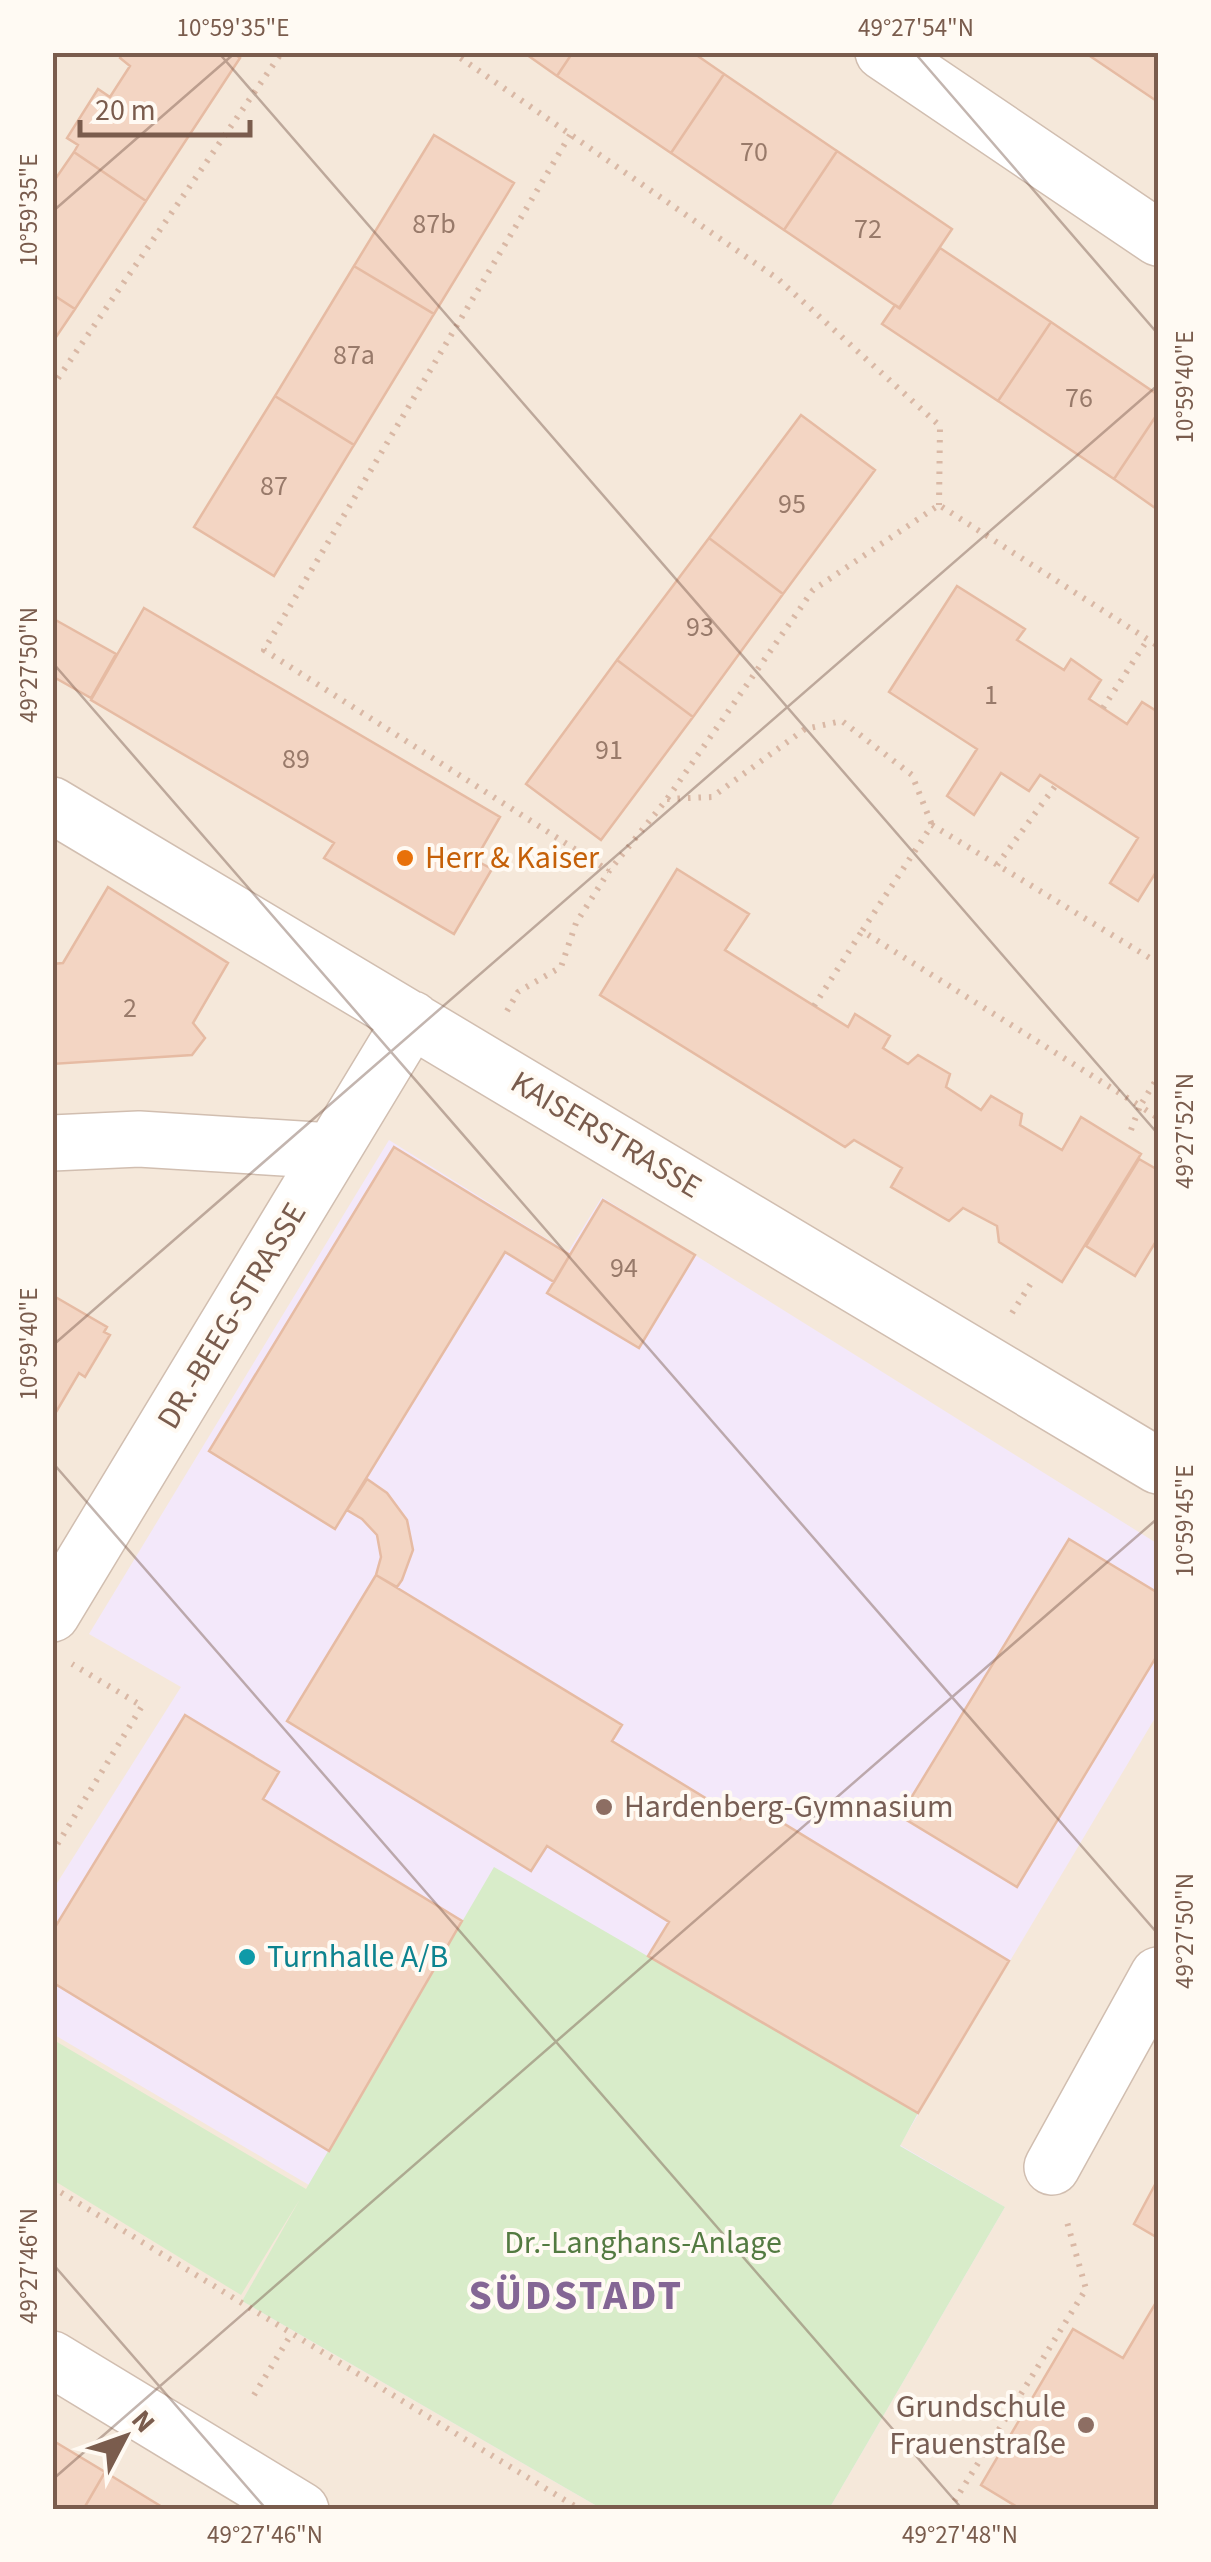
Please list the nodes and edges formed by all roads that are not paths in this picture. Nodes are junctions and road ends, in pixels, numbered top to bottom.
1 (883, 52) edge
2 (1158, 238) edge
3 (52, 805) edge
4 (412, 1019) junction
5 (52, 1143) edge
6 (332, 1151) junction
7 (1158, 1466) edge
8 (60, 1638) edge
9 (1158, 1976) edge
10 (1052, 2168) road end
11 (52, 2360) edge
12 (301, 2510) edge

1 - 2 street
3 - 4 street, KAISERSTRASSE
4 - 6 street, DR.-BEEG-STRASSE
4 - 7 street, KAISERSTRASSE
5 - 6 street
6 - 8 street, DR.-BEEG-STRASSE
9 - 10 street
11 - 12 street

